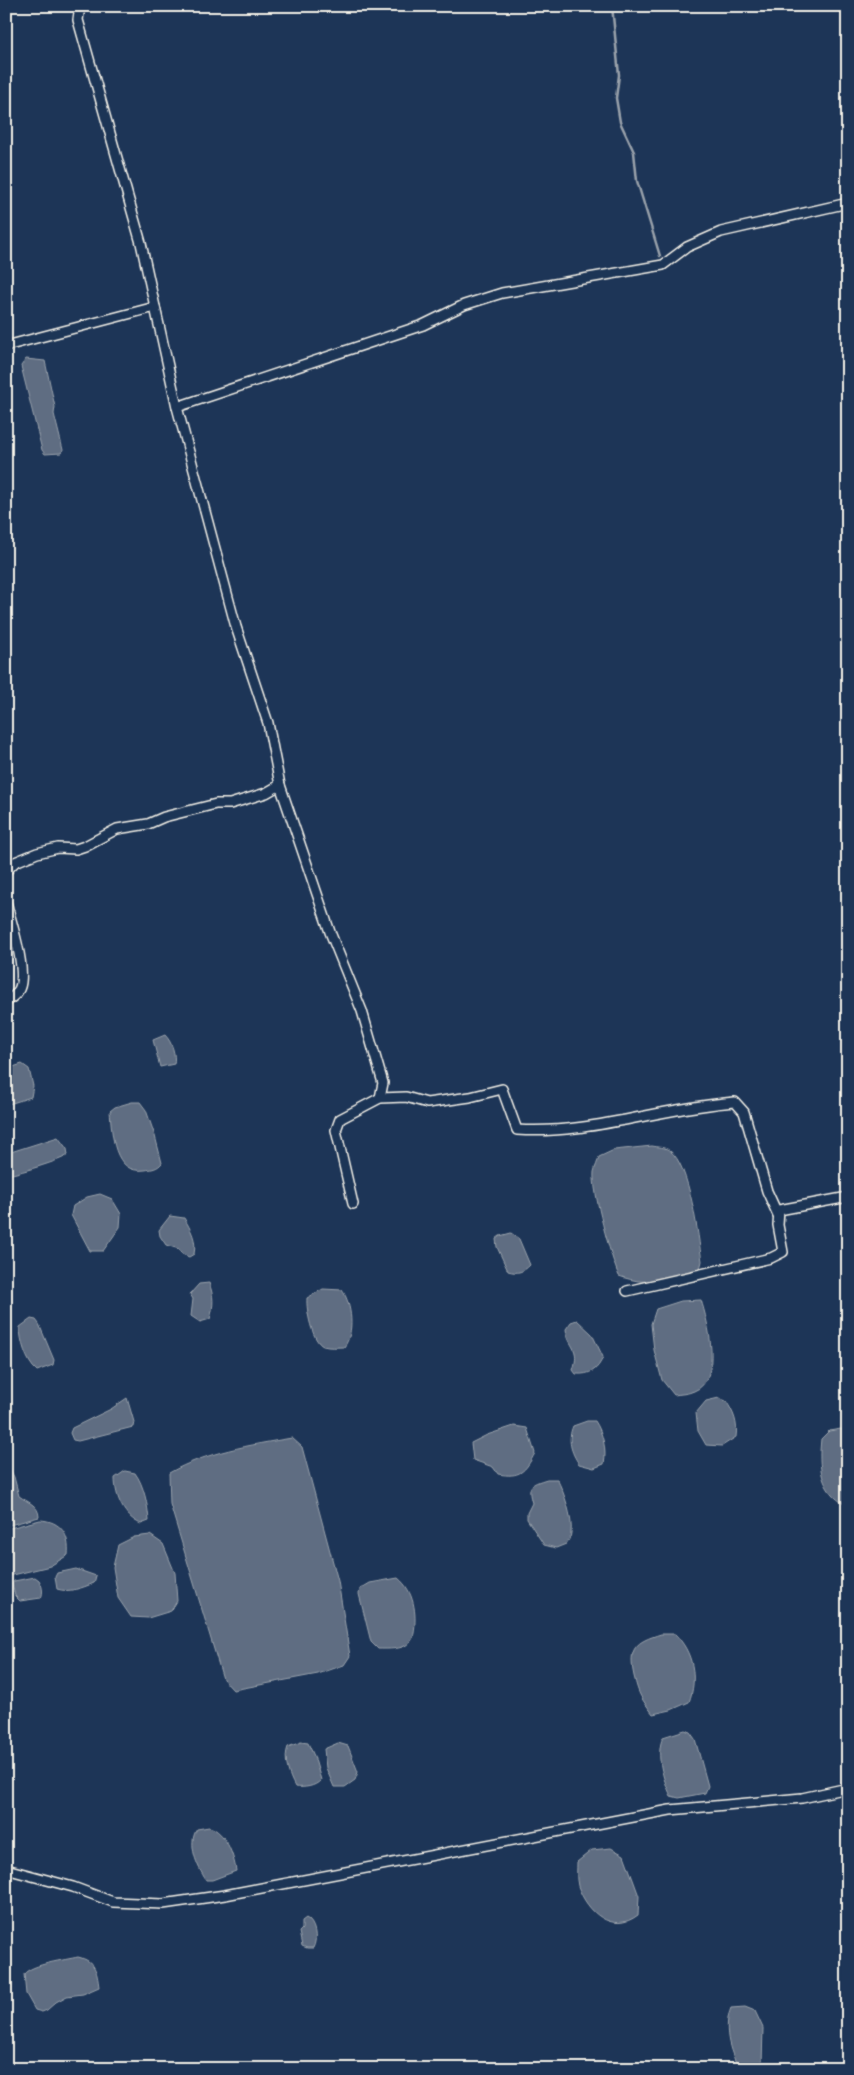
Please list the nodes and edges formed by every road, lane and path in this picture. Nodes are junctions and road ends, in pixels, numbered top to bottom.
1 (80, 6) edge
2 (848, 203) edge
3 (155, 307) junction
4 (6, 346) edge
5 (177, 407) junction
6 (280, 785) junction
7 (6, 871) edge
8 (6, 902) edge
9 (6, 1002) edge
10 (380, 1098) junction
11 (848, 1197) edge
12 (353, 1204) dead end
13 (778, 1215) junction
14 (627, 1291) dead end
15 (848, 1788) edge
16 (6, 1869) edge

1 - 3 street
2 - 5 street
3 - 4 street
3 - 5 street
5 - 6 street
6 - 7 street
6 - 10 street
8 - 9 street
10 - 12 street
10 - 13 street
11 - 13 street
13 - 14 street
15 - 16 street

